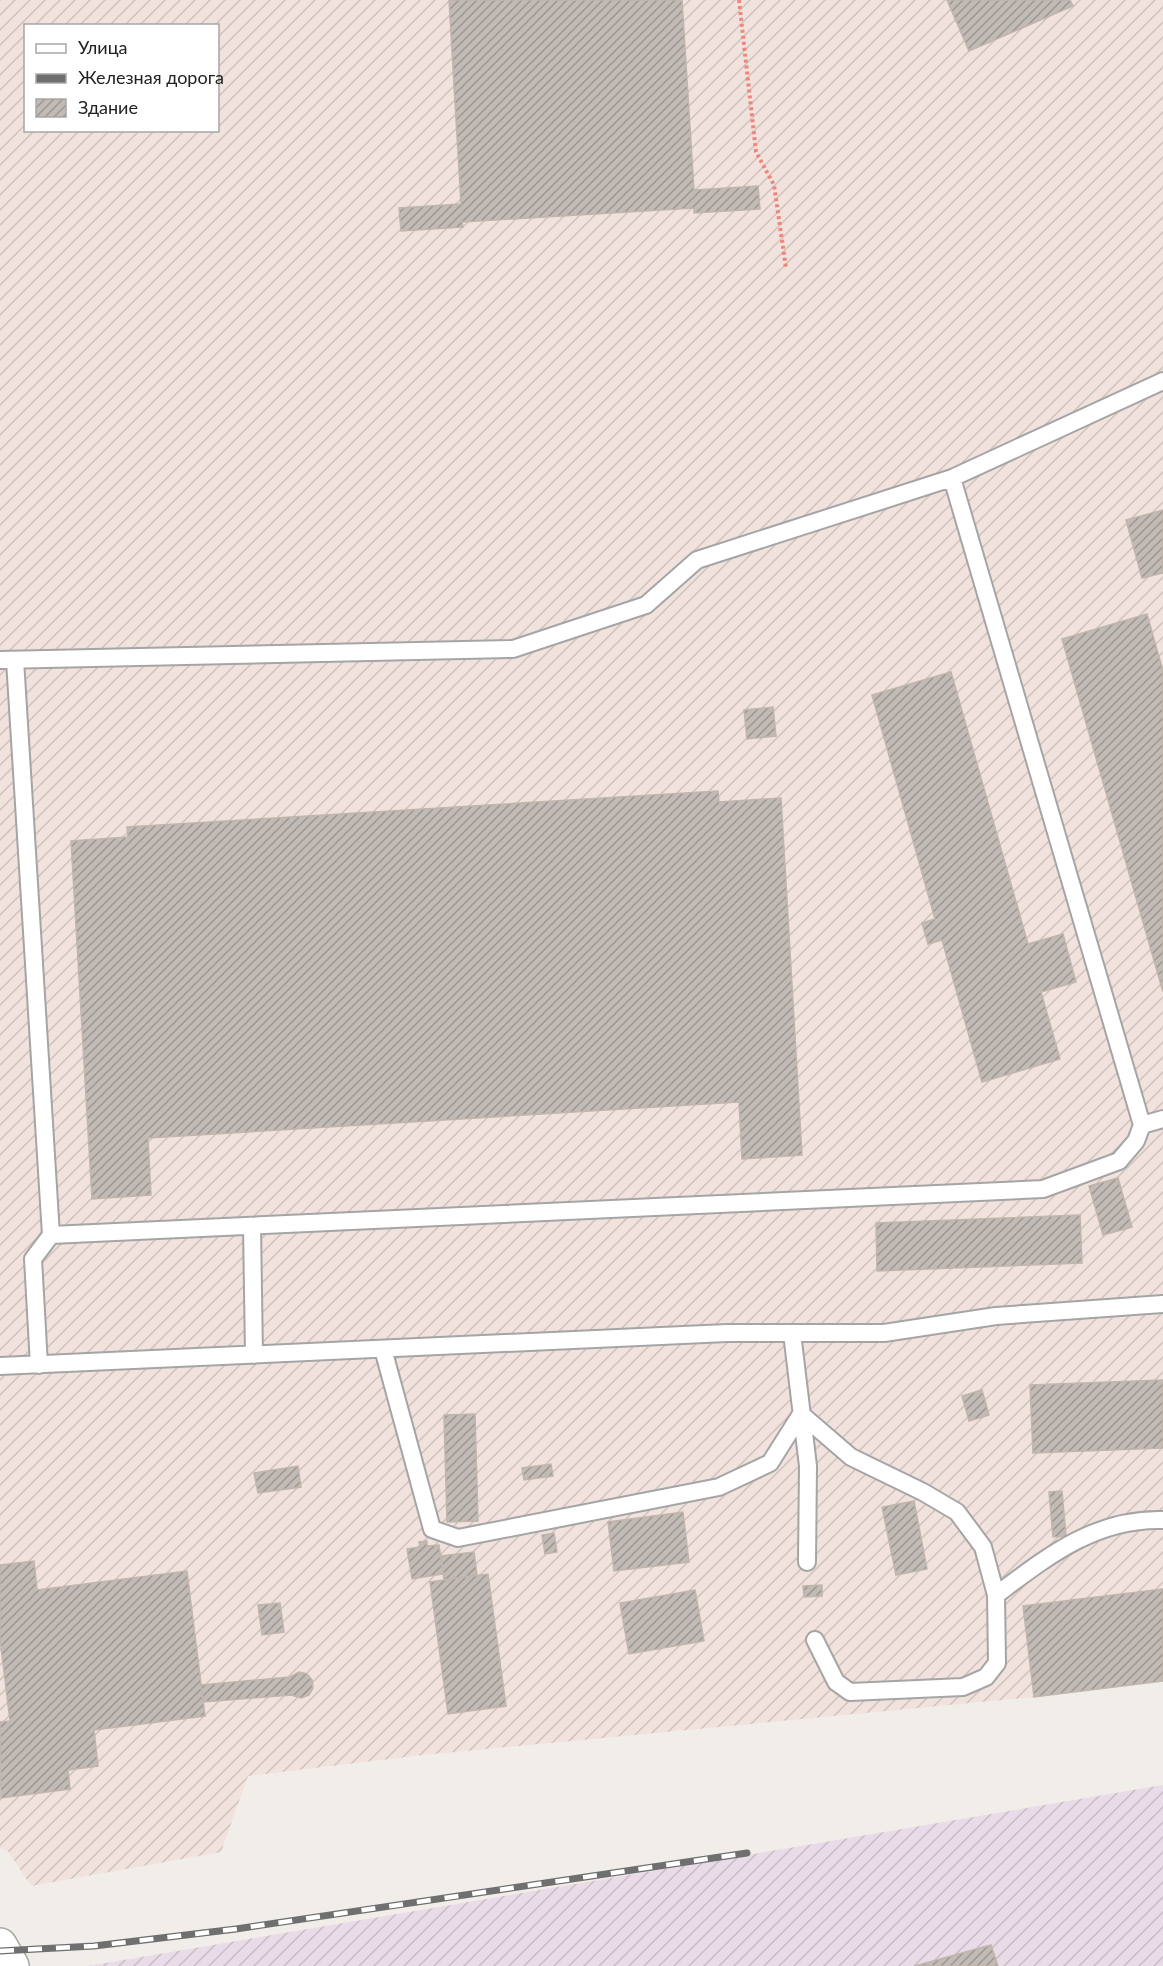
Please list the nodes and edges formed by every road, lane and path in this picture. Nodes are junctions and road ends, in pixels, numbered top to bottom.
1 (739, 0) edge
2 (786, 268) dead end
3 (1163, 381) edge
4 (952, 478) junction
5 (8, 660) edge
6 (1163, 1119) edge
7 (1142, 1125) junction
8 (252, 1226) junction
9 (51, 1235) junction
10 (1163, 1304) edge
11 (792, 1333) junction
12 (383, 1349) junction
13 (254, 1355) junction
14 (39, 1365) junction
15 (0, 1366) edge
16 (801, 1414) junction
17 (1163, 1520) edge
18 (807, 1562) dead end
19 (996, 1595) junction
20 (815, 1640) dead end
21 (0, 1945) edge
22 (12, 1966) edge

1 - 2 path
3 - 4 lane
4 - 5 lane
4 - 7 lane
5 - 9 lane
6 - 7 lane
7 - 8 lane
8 - 9 lane
8 - 13 lane
9 - 14 lane
10 - 11 lane
11 - 12 lane
11 - 16 lane
12 - 13 lane
12 - 16 lane
13 - 14 lane
14 - 15 lane
16 - 18 lane
16 - 19 lane
17 - 19 lane
19 - 20 lane
21 - 22 street

